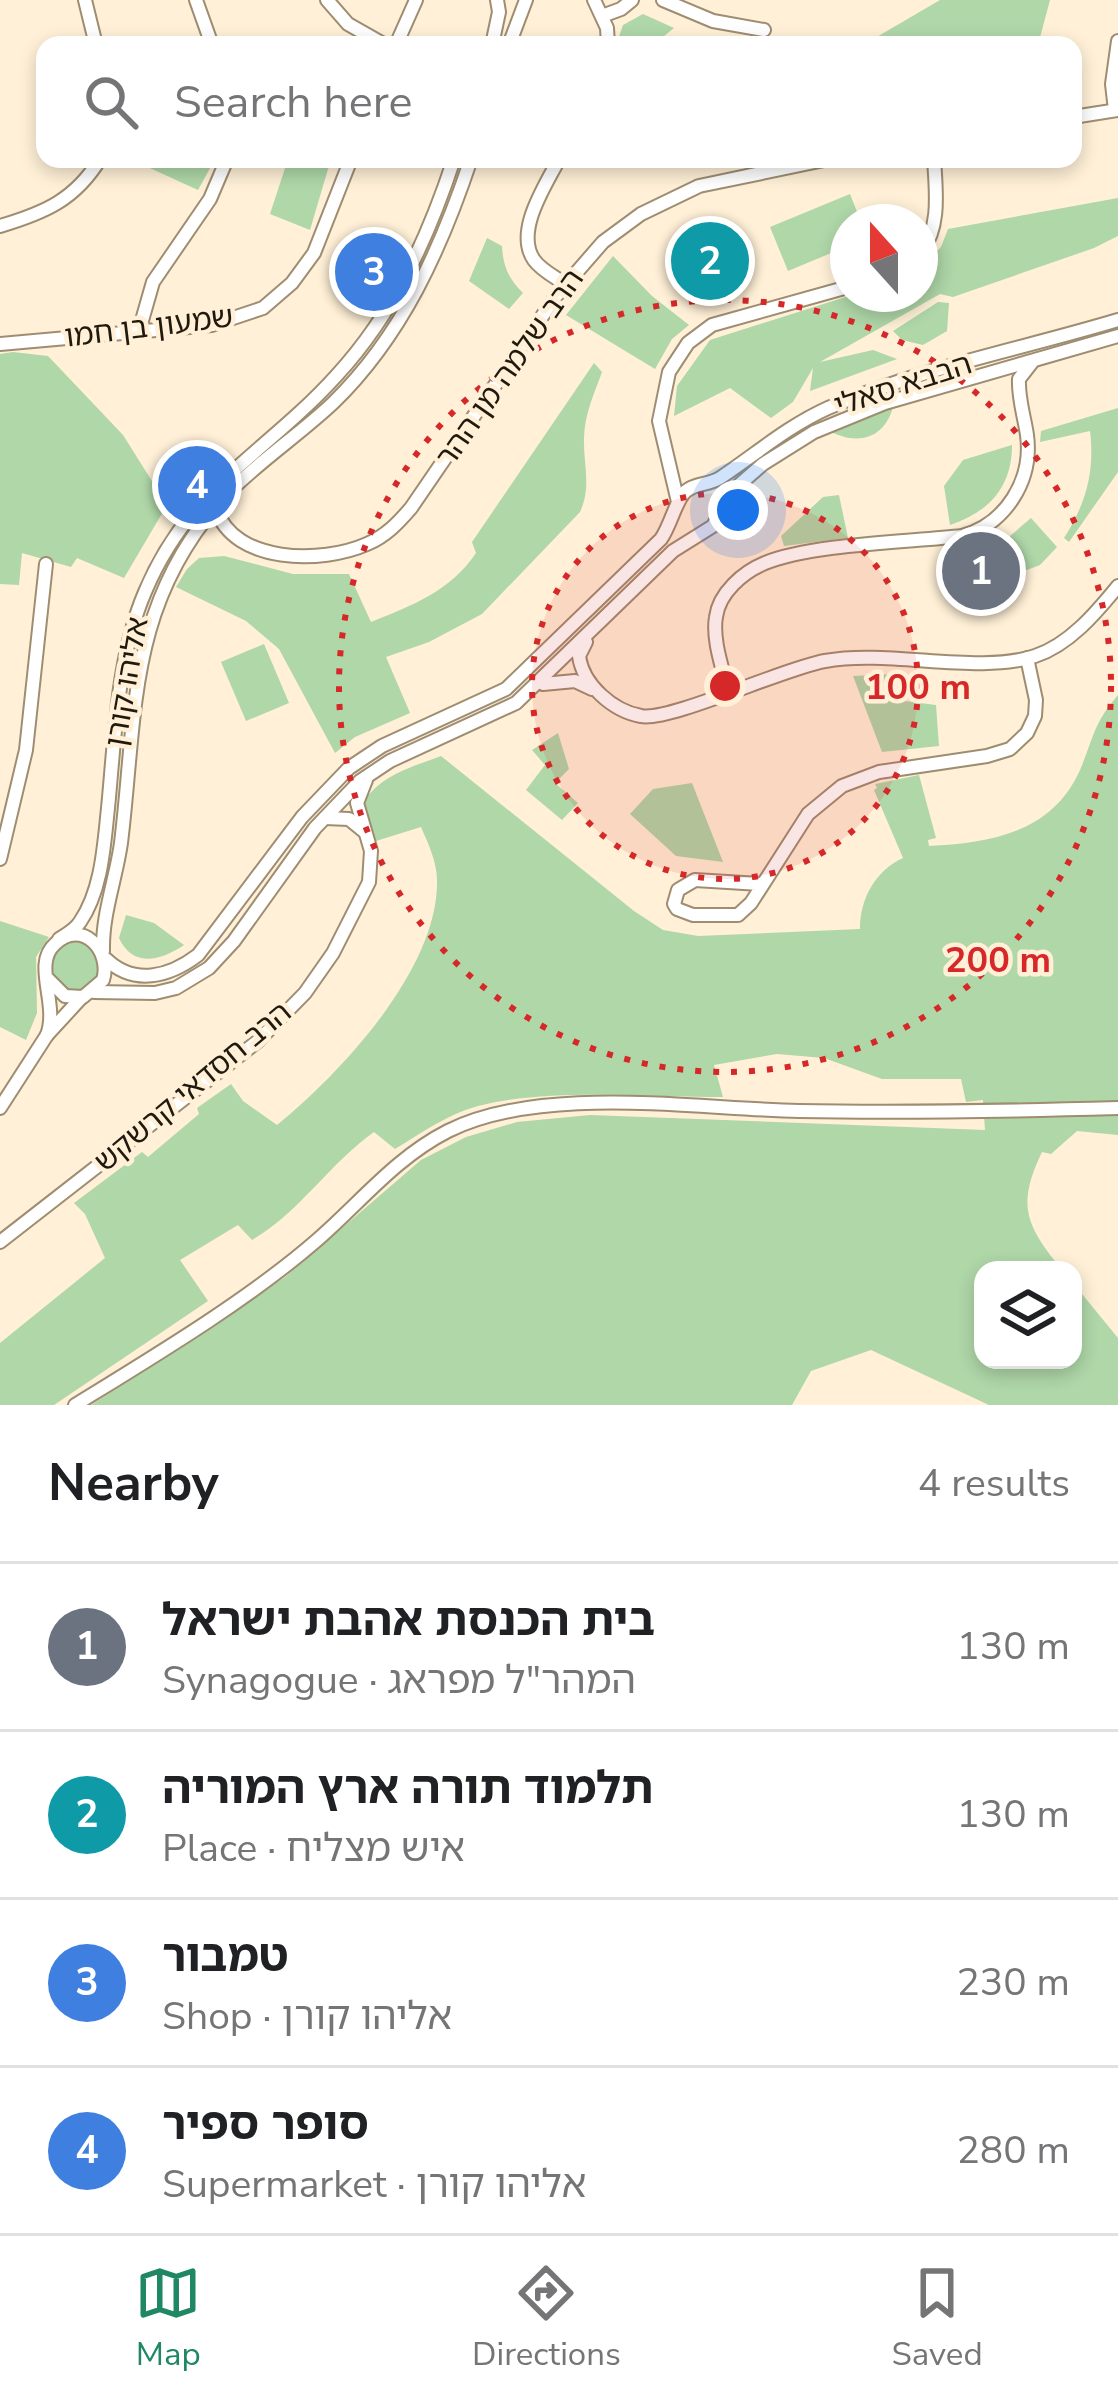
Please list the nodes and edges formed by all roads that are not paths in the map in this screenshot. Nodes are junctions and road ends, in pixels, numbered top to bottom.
1 (85, 0) edge
2 (196, 0) edge
3 (327, 0) edge
4 (416, 0) edge
5 (497, 0) edge
6 (526, 0) edge
7 (594, 0) edge
8 (632, 0) edge
9 (663, 0) edge
10 (602, 16) junction
11 (764, 30) dead end
12 (94, 36) edge
13 (209, 36) edge
14 (369, 36) edge
15 (400, 36) edge
16 (493, 36) edge
17 (512, 36) edge
18 (606, 36) edge
19 (1118, 40) edge
20 (1116, 110) edge
21 (1082, 116) edge
22 (94, 168) edge
23 (223, 168) edge
24 (348, 168) edge
25 (450, 168) edge
26 (468, 168) edge
27 (555, 168) edge
28 (781, 168) edge
29 (934, 168) edge
30 (934, 204) edge
31 (0, 226) edge
32 (565, 284) junction
33 (830, 292) edge
34 (1118, 320) edge
35 (139, 332) junction
36 (1118, 336) edge
37 (0, 344) edge
38 (1033, 361) junction
39 (986, 374) junction
40 (1020, 403) junction
41 (670, 468) junction
42 (699, 486) junction
43 (722, 506) junction
44 (678, 507) junction
45 (216, 508) junction
46 (707, 530) junction
47 (46, 563) dead end
48 (1118, 586) edge
49 (589, 635) junction
50 (1027, 658) junction
51 (536, 686) junction
52 (597, 691) junction
53 (728, 691) junction
54 (369, 774) junction
55 (324, 818) junction
56 (368, 838) junction
57 (0, 859) edge
58 (760, 884) junction
59 (59, 939) junction
60 (104, 955) junction
61 (46, 976) junction
62 (89, 994) junction
63 (47, 1035) junction
64 (0, 1108) edge
65 (1118, 1108) edge
66 (0, 1243) edge
67 (75, 1405) edge

1 - 12 street
2 - 13 street
3 - 14 street
4 - 15 street
5 - 16 street
6 - 17 street
7 - 10 street
8 - 10 street
9 - 11 street
10 - 18 street
19 - 20 street
20 - 21 street
22 - 31 street
23 - 35 street
24 - 35 street, שמעון בן חמו
25 - 59 street, אליהו קורן
26 - 45 street, אליהו קורן
27 - 32 street
28 - 32 street, הרב שלמה מן ההר
29 - 30 street
32 - 45 street, הרב שלמה מן ההר
33 - 41 street
34 - 42 street, הבבא סאלי
35 - 37 street, שמעון בן חמו
36 - 38 street, הבבא סאלי
38 - 39 street, הבבא סאלי
38 - 40 street
39 - 40 street
39 - 43 street, הבבא סאלי
40 - 53 street
41 - 42 street
41 - 44 street
42 - 43 street
42 - 44 street
43 - 46 street
44 - 46 street
44 - 60 street
45 - 60 street, אליהו קורן
46 - 49 street
47 - 57 street
48 - 50 street
49 - 51 street
49 - 52 street
50 - 53 street
50 - 58 street
51 - 52 street
51 - 54 street
52 - 53 street
54 - 55 street
54 - 56 street, הרב חסדאי קרשקש
55 - 56 street
55 - 62 street
56 - 66 street, הרב חסדאי קרשקש
58 - 58 street
59 - 60 street
59 - 61 street
60 - 62 street
61 - 62 street
61 - 63 street
62 - 63 street
63 - 64 street
65 - 67 street

